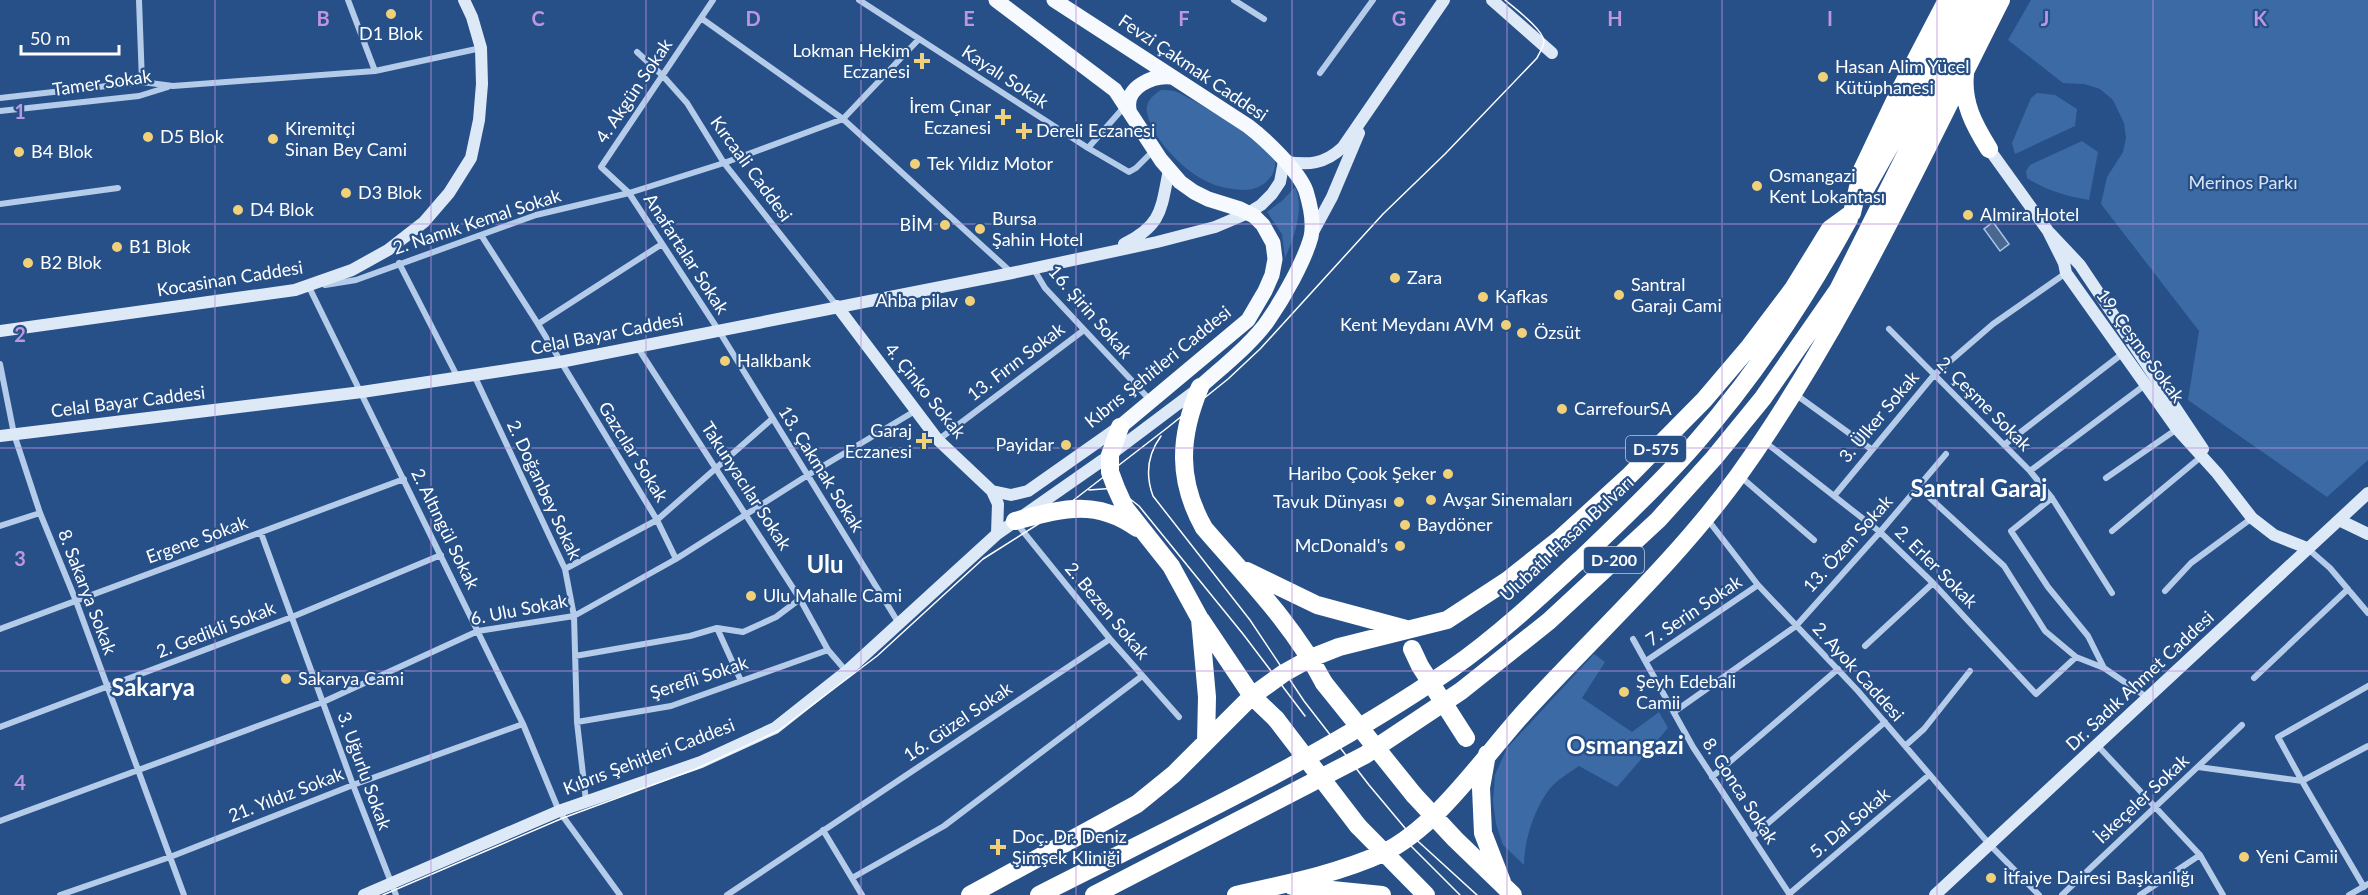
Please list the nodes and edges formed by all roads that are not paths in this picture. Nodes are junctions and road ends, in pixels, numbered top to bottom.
1 (139, 0) edge
2 (348, 0) edge
3 (464, 0) edge
4 (713, 0) edge
5 (859, 0) edge
6 (996, 0) edge
7 (1054, 0) edge
8 (1234, 0) edge
9 (1252, 0) edge
10 (1373, 0) edge
11 (1444, 0) edge
12 (1492, 0) edge
13 (1947, 0) edge
14 (1965, 0) edge
15 (1983, 0) edge
16 (2001, 0) edge
17 (1246, 8) junction
18 (701, 18) junction
19 (1264, 19) dead end
20 (919, 39) junction
21 (481, 48) junction
22 (637, 52) dead end
23 (1552, 53) dead end
24 (1966, 70) junction
25 (375, 71) junction
26 (1320, 73) dead end
27 (663, 76) junction
28 (1171, 76) junction
29 (142, 82) junction
30 (173, 86) junction
31 (0, 98) edge
32 (1127, 107) junction
33 (0, 111) edge
34 (843, 119) junction
35 (1363, 120) junction
36 (1938, 126) junction
37 (1088, 148) junction
38 (1989, 148) junction
39 (1161, 160) junction
40 (1284, 161) junction
41 (724, 162) junction
42 (1893, 181) junction
43 (118, 188) dead end
44 (629, 193) junction
45 (0, 204) edge
46 (1852, 213) junction
47 (1251, 214) junction
48 (2048, 231) junction
49 (481, 235) junction
50 (1311, 235) junction
51 (663, 244) junction
52 (1110, 252) junction
53 (399, 262) junction
54 (1032, 268) junction
55 (1012, 273) junction
56 (2066, 273) junction
57 (308, 287) junction
58 (837, 306) junction
59 (1836, 322) junction
60 (538, 324) junction
61 (1888, 329) dead end
62 (1084, 330) junction
63 (0, 331) edge
64 (719, 331) junction
65 (638, 348) junction
66 (2122, 354) junction
67 (560, 362) junction
68 (0, 364) edge
69 (474, 375) junction
70 (1934, 375) junction
71 (457, 376) junction
72 (2145, 385) junction
73 (1200, 387) junction
74 (362, 392) junction
75 (1792, 392) junction
76 (1150, 401) junction
77 (915, 411) junction
78 (772, 419) junction
79 (1120, 427) junction
80 (2177, 429) junction
81 (14, 434) junction
82 (0, 436) edge
83 (938, 440) junction
84 (1762, 440) junction
85 (2004, 445) junction
86 (1871, 449) junction
87 (1946, 454) dead end
88 (1110, 455) junction
89 (2202, 456) junction
90 (717, 468) junction
91 (2030, 471) junction
92 (2217, 473) junction
93 (808, 475) junction
94 (1738, 475) junction
95 (2106, 478) dead end
96 (405, 479) junction
97 (1918, 487) junction
98 (992, 491) junction
99 (2368, 493) edge
100 (1834, 496) junction
101 (2052, 498) junction
102 (40, 513) junction
103 (746, 514) junction
104 (1706, 517) junction
105 (2252, 518) junction
106 (657, 520) junction
107 (2339, 520) junction
108 (1015, 521) junction
109 (0, 526) edge
110 (2112, 531) dead end
111 (1880, 532) junction
112 (261, 533) junction
113 (997, 534) junction
114 (2368, 534) edge
115 (1145, 535) junction
116 (1814, 540) dead end
117 (2307, 548) junction
118 (441, 555) junction
119 (676, 559) junction
120 (1237, 566) junction
121 (565, 569) junction
122 (1933, 583) junction
123 (1758, 585) junction
124 (2348, 589) junction
125 (2165, 591) dead end
126 (2112, 594) dead end
127 (800, 599) junction
128 (76, 601) junction
129 (2368, 613) edge
130 (574, 616) junction
131 (292, 617) junction
132 (1200, 619) junction
133 (898, 622) junction
134 (1796, 626) junction
135 (717, 628) junction
136 (0, 629) edge
137 (478, 631) junction
138 (1110, 639) junction
139 (1634, 639) dead end
140 (1411, 640) junction
141 (1865, 646) dead end
142 (828, 650) junction
143 (575, 656) junction
144 (2076, 657) junction
145 (1311, 658) junction
146 (1646, 661) junction
147 (2104, 668) junction
148 (1838, 669) junction
149 (847, 671) junction
150 (1970, 671) dead end
151 (1142, 676) junction
152 (2254, 678) dead end
153 (741, 681) junction
154 (2368, 686) edge
155 (108, 687) junction
156 (1252, 696) junction
157 (2148, 699) junction
158 (323, 702) junction
159 (1674, 712) junction
160 (1179, 717) dead end
161 (577, 722) junction
162 (1885, 722) junction
163 (523, 724) junction
164 (2242, 725) dead end
165 (0, 728) edge
166 (1206, 742) junction
167 (1905, 746) junction
168 (2098, 746) junction
169 (2368, 746) edge
170 (1487, 754) junction
171 (2198, 767) junction
172 (139, 769) junction
173 (1929, 775) junction
174 (1712, 777) junction
175 (2302, 781) junction
176 (353, 785) junction
177 (586, 801) junction
178 (2157, 806) junction
179 (559, 811) junction
180 (1434, 816) junction
181 (0, 821) edge
182 (823, 830) junction
183 (1752, 837) junction
184 (1990, 845) junction
185 (1384, 852) junction
186 (2200, 855) junction
187 (170, 857) junction
188 (852, 878) junction
189 (1281, 885) junction
190 (2366, 885) edge
191 (393, 890) edge
192 (1509, 892) edge
193 (1938, 894) edge
194 (60, 895) edge
195 (184, 895) edge
196 (364, 895) edge
197 (620, 895) edge
198 (727, 895) edge
199 (862, 895) edge
200 (970, 895) edge
201 (1039, 895) edge
202 (1094, 895) edge
203 (1236, 895) edge
204 (1382, 895) edge
205 (1426, 895) edge
206 (1789, 895) edge
207 (2039, 895) edge
208 (2062, 895) edge
209 (2140, 895) edge
210 (2223, 895) edge
211 (2349, 895) edge

1 - 29 street
2 - 25 street
3 - 21 main road, Kocasinan Caddesi
4 - 18 street, 4. Akgün Sokak
5 - 20 street, Kayalı Sokak
6 - 32 main road
7 - 28 main road, Fevzi Çakmak Caddesi
8 - 17 street
9 - 17 street
10 - 26 street
11 - 35 main road
12 - 23 main road
13 - 46 highway
14 - 46 highway, Ulubatlı Hasan Bulvarı / D-200
15 - 42 highway, D-200
16 - 24 highway
17 - 19 street
18 - 27 street, 4. Akgün Sokak
18 - 34 street
20 - 34 street
20 - 37 street, Kayalı Sokak
21 - 25 street
21 - 57 main road, Kocasinan Caddesi
22 - 27 street, Kırcaali Caddesi
24 - 36 highway
24 - 38 highway
25 - 30 street
27 - 41 street, Kırcaali Caddesi
27 - 44 street, 4. Akgün Sokak
28 - 32 main road
28 - 40 main road, Fevzi Çakmak Caddesi
29 - 30 street, Tamer Sokak
29 - 31 street, Tamer Sokak
30 - 33 street, Tamer Sokak
32 - 37 street
32 - 39 main road
34 - 41 street, 2. Namık Kemal Sokak
34 - 55 street
35 - 40 main road
35 - 50 main road
36 - 38 highway
36 - 59 highway
37 - 39 street, Kayalı Sokak
38 - 48 main road, 19. Çeşme Sokak
39 - 47 main road
39 - 52 main road
40 - 47 main road, Celal Bayar Caddesi
40 - 50 main road, Fevzi Çakmak Caddesi
41 - 44 street, 2. Namık Kemal Sokak
41 - 58 street, Kırcaali Caddesi
42 - 59 highway
42 - 202 highway, D-200
43 - 45 street
44 - 49 street, 2. Namık Kemal Sokak
44 - 51 street, Anafartalar Sokak
46 - 140 highway, D-575
46 - 201 highway, Ulubatlı Hasan Bulvarı / D-200
47 - 52 main road, Celal Bayar Caddesi
47 - 76 main road, Kıbrıs Şehitleri Caddesi
48 - 56 main road, 19. Çeşme Sokak
48 - 92 main road, 19. Çeşme Sokak
49 - 53 street, 2. Namık Kemal Sokak
49 - 60 street, Gazcılar Sokak
50 - 73 main road
51 - 60 street
51 - 64 street, Anafartalar Sokak
52 - 54 main road, Celal Bayar Caddesi
53 - 57 street, 2. Namık Kemal Sokak
53 - 71 street
54 - 55 main road, Celal Bayar Caddesi
54 - 62 street, 16. Şirin Sokak
55 - 58 main road, Celal Bayar Caddesi
56 - 66 main road, 19. Çeşme Sokak
56 - 70 street, 3. Ülker Sokak
57 - 63 main road, Kocasinan Caddesi
57 - 74 street, 2. Altıngül Sokak
58 - 64 main road, Celal Bayar Caddesi
58 - 77 main road, 4. Çinko Sokak
59 - 75 highway
60 - 67 street, Gazcılar Sokak
61 - 70 street, 2. Çeşme Sokak
62 - 76 street, 16. Şirin Sokak
62 - 83 street, 13. Fırın Sokak
64 - 65 main road, Celal Bayar Caddesi
64 - 78 street, 13. Çakmak Sokak
65 - 67 main road, Celal Bayar Caddesi
65 - 90 street, Takunyacılar Sokak
66 - 72 main road, 19. Çeşme Sokak
66 - 85 street
67 - 69 main road, Celal Bayar Caddesi
67 - 106 street, Gazcılar Sokak
68 - 81 street, 8. Sakarya Sokak
69 - 71 main road, Celal Bayar Caddesi
69 - 121 street, 2. Doğanbey Sokak
70 - 85 street, 2. Çeşme Sokak
70 - 86 street, 3. Ülker Sokak
71 - 74 main road, Celal Bayar Caddesi
72 - 80 main road, 19. Çeşme Sokak
72 - 91 street
73 - 88 main road, Kıbrıs Şehitleri Caddesi
73 - 120 highway
74 - 81 main road, Celal Bayar Caddesi
74 - 96 street, 2. Altıngül Sokak
75 - 84 highway
75 - 86 street
76 - 79 main road, Kıbrıs Şehitleri Caddesi
77 - 83 main road, 4. Çinko Sokak
77 - 93 street, 6. Ulu Sokak
78 - 90 street
78 - 93 street, 13. Çakmak Sokak
79 - 88 highway
79 - 98 main road, Kıbrıs Şehitleri Caddesi
80 - 89 main road, 19. Çeşme Sokak
80 - 95 street
81 - 82 main road, Celal Bayar Caddesi
81 - 102 street, 8. Sakarya Sokak
83 - 98 main road, 4. Çinko Sokak
84 - 94 highway
84 - 100 street, 2. Erler Sokak
85 - 91 street, 2. Çeşme Sokak
86 - 100 street, 3. Ülker Sokak
87 - 97 street, 13. Özen Sokak
88 - 108 main road, Kıbrıs Şehitleri Caddesi
88 - 115 highway
89 - 92 main road, 19. Çeşme Sokak
89 - 110 street
90 - 103 street, Takunyacılar Sokak
90 - 106 street
91 - 101 street, 2. Çeşme Sokak
92 - 105 main road, 19. Çeşme Sokak
93 - 103 street, 6. Ulu Sokak
93 - 133 street, 13. Çakmak Sokak
94 - 104 highway
94 - 116 street
96 - 112 street, Ergene Sokak
96 - 118 street, 2. Altıngül Sokak
97 - 111 street, 13. Özen Sokak
97 - 144 street
98 - 113 main road
99 - 107 main road, Dr. Sadık Ahmet Caddesi
100 - 111 street, 2. Erler Sokak
101 - 126 street, 2. Çeşme Sokak
101 - 147 street
102 - 109 street
102 - 128 street, 8. Sakarya Sokak
103 - 119 street, 6. Ulu Sokak
103 - 127 street, Takunyacılar Sokak
104 - 123 street, 2. Ayok Caddesi
104 - 170 highway
105 - 117 main road, 19. Çeşme Sokak
105 - 125 street
106 - 119 street, Gazcılar Sokak
106 - 121 street
107 - 114 main road
107 - 117 main road, Dr. Sadık Ahmet Caddesi
108 - 113 main road, Kıbrıs Şehitleri Caddesi
108 - 115 highway
108 - 138 street, 2. Bezen Sokak
111 - 122 street, 2. Erler Sokak
111 - 134 street, 13. Özen Sokak
112 - 128 street, Ergene Sokak
112 - 131 street, 3. Uğurlu Sokak
113 - 133 main road, Kıbrıs Şehitleri Caddesi
115 - 132 highway
117 - 124 street
117 - 157 main road, Dr. Sadık Ahmet Caddesi
118 - 131 street, 2. Gedikli Sokak
118 - 137 street, 2. Altıngül Sokak
119 - 130 street, 6. Ulu Sokak
120 - 140 highway
120 - 145 highway
121 - 130 street, 2. Doğanbey Sokak
122 - 141 street
122 - 144 street, 2. Erler Sokak
123 - 134 street, 2. Ayok Caddesi
123 - 146 street, 7. Serin Sokak
124 - 129 street
124 - 152 street
127 - 135 street
127 - 142 street, Takunyacılar Sokak
128 - 136 street, Ergene Sokak
128 - 155 street, 8. Sakarya Sokak
130 - 137 street, 6. Ulu Sokak
130 - 143 street, 2. Doğanbey Sokak
131 - 155 street, 2. Gedikli Sokak
131 - 158 street, 3. Uğurlu Sokak
132 - 156 highway
132 - 166 highway
133 - 149 main road, Kıbrıs Şehitleri Caddesi
134 - 148 street, 2. Ayok Caddesi
134 - 159 street, 13. Özen Sokak
135 - 143 street
135 - 153 street
137 - 158 street, 6. Ulu Sokak
137 - 163 street, 2. Altıngül Sokak
138 - 151 street, 2. Bezen Sokak
138 - 182 street, 16. Güzel Sokak
139 - 146 street, 8. Gonca Sokak
140 - 145 highway, D-575
140 - 170 highway, bridge
142 - 149 street, Takunyacılar Sokak
142 - 153 street, Şerefli Sokak
143 - 161 street, 2. Doğanbey Sokak
144 - 147 street
145 - 156 highway, D-575
145 - 180 highway, bridge
146 - 159 street, 8. Gonca Sokak
147 - 157 street
148 - 162 street, 2. Ayok Caddesi
148 - 174 street
149 - 177 main road, Kıbrıs Şehitleri Caddesi
150 - 167 street
151 - 160 street, 2. Bezen Sokak
151 - 188 street
153 - 161 street, Şerefli Sokak
154 - 175 street
155 - 165 street, 2. Gedikli Sokak
155 - 172 street, 8. Sakarya Sokak
156 - 166 highway
156 - 185 highway, bridge
157 - 168 main road, Dr. Sadık Ahmet Caddesi
158 - 172 street, 6. Ulu Sokak
158 - 176 street, 3. Uğurlu Sokak
159 - 174 street, 8. Gonca Sokak
161 - 177 street, 2. Doğanbey Sokak
162 - 167 street, 2. Ayok Caddesi
162 - 183 street
163 - 176 street, 21. Yıldız Sokak
163 - 179 street, 2. Altıngül Sokak
164 - 171 street, İskeçeler Sokak
166 - 200 highway
167 - 173 street, 2. Ayok Caddesi
168 - 178 street
168 - 184 main road, Dr. Sadık Ahmet Caddesi
169 - 175 street
170 - 180 highway
170 - 192 highway
171 - 175 street
171 - 178 street, İskeçeler Sokak
172 - 181 street, 6. Ulu Sokak
172 - 187 street, 8. Sakarya Sokak
173 - 184 street, 2. Ayok Caddesi
173 - 206 street, 5. Dal Sokak
174 - 183 street, 8. Gonca Sokak
175 - 190 street
176 - 187 street, 21. Yıldız Sokak
176 - 191 street, 3. Uğurlu Sokak
177 - 179 main road, Kıbrıs Şehitleri Caddesi
178 - 186 street
178 - 208 street, İskeçeler Sokak
179 - 191 main road, Kıbrıs Şehitleri Caddesi
179 - 197 street, 2. Altıngül Sokak
180 - 185 highway
180 - 192 highway
182 - 188 street
182 - 198 street, 16. Güzel Sokak
183 - 206 street, 8. Gonca Sokak
184 - 193 main road, Dr. Sadık Ahmet Caddesi
184 - 207 street, 2. Ayok Caddesi
185 - 189 highway
185 - 205 highway
186 - 209 street
186 - 210 street
187 - 194 street, 21. Yıldız Sokak
187 - 195 street, 8. Sakarya Sokak
188 - 199 street
189 - 203 highway
189 - 204 highway
190 - 211 street
191 - 196 main road, Kıbrıs Şehitleri Caddesi

